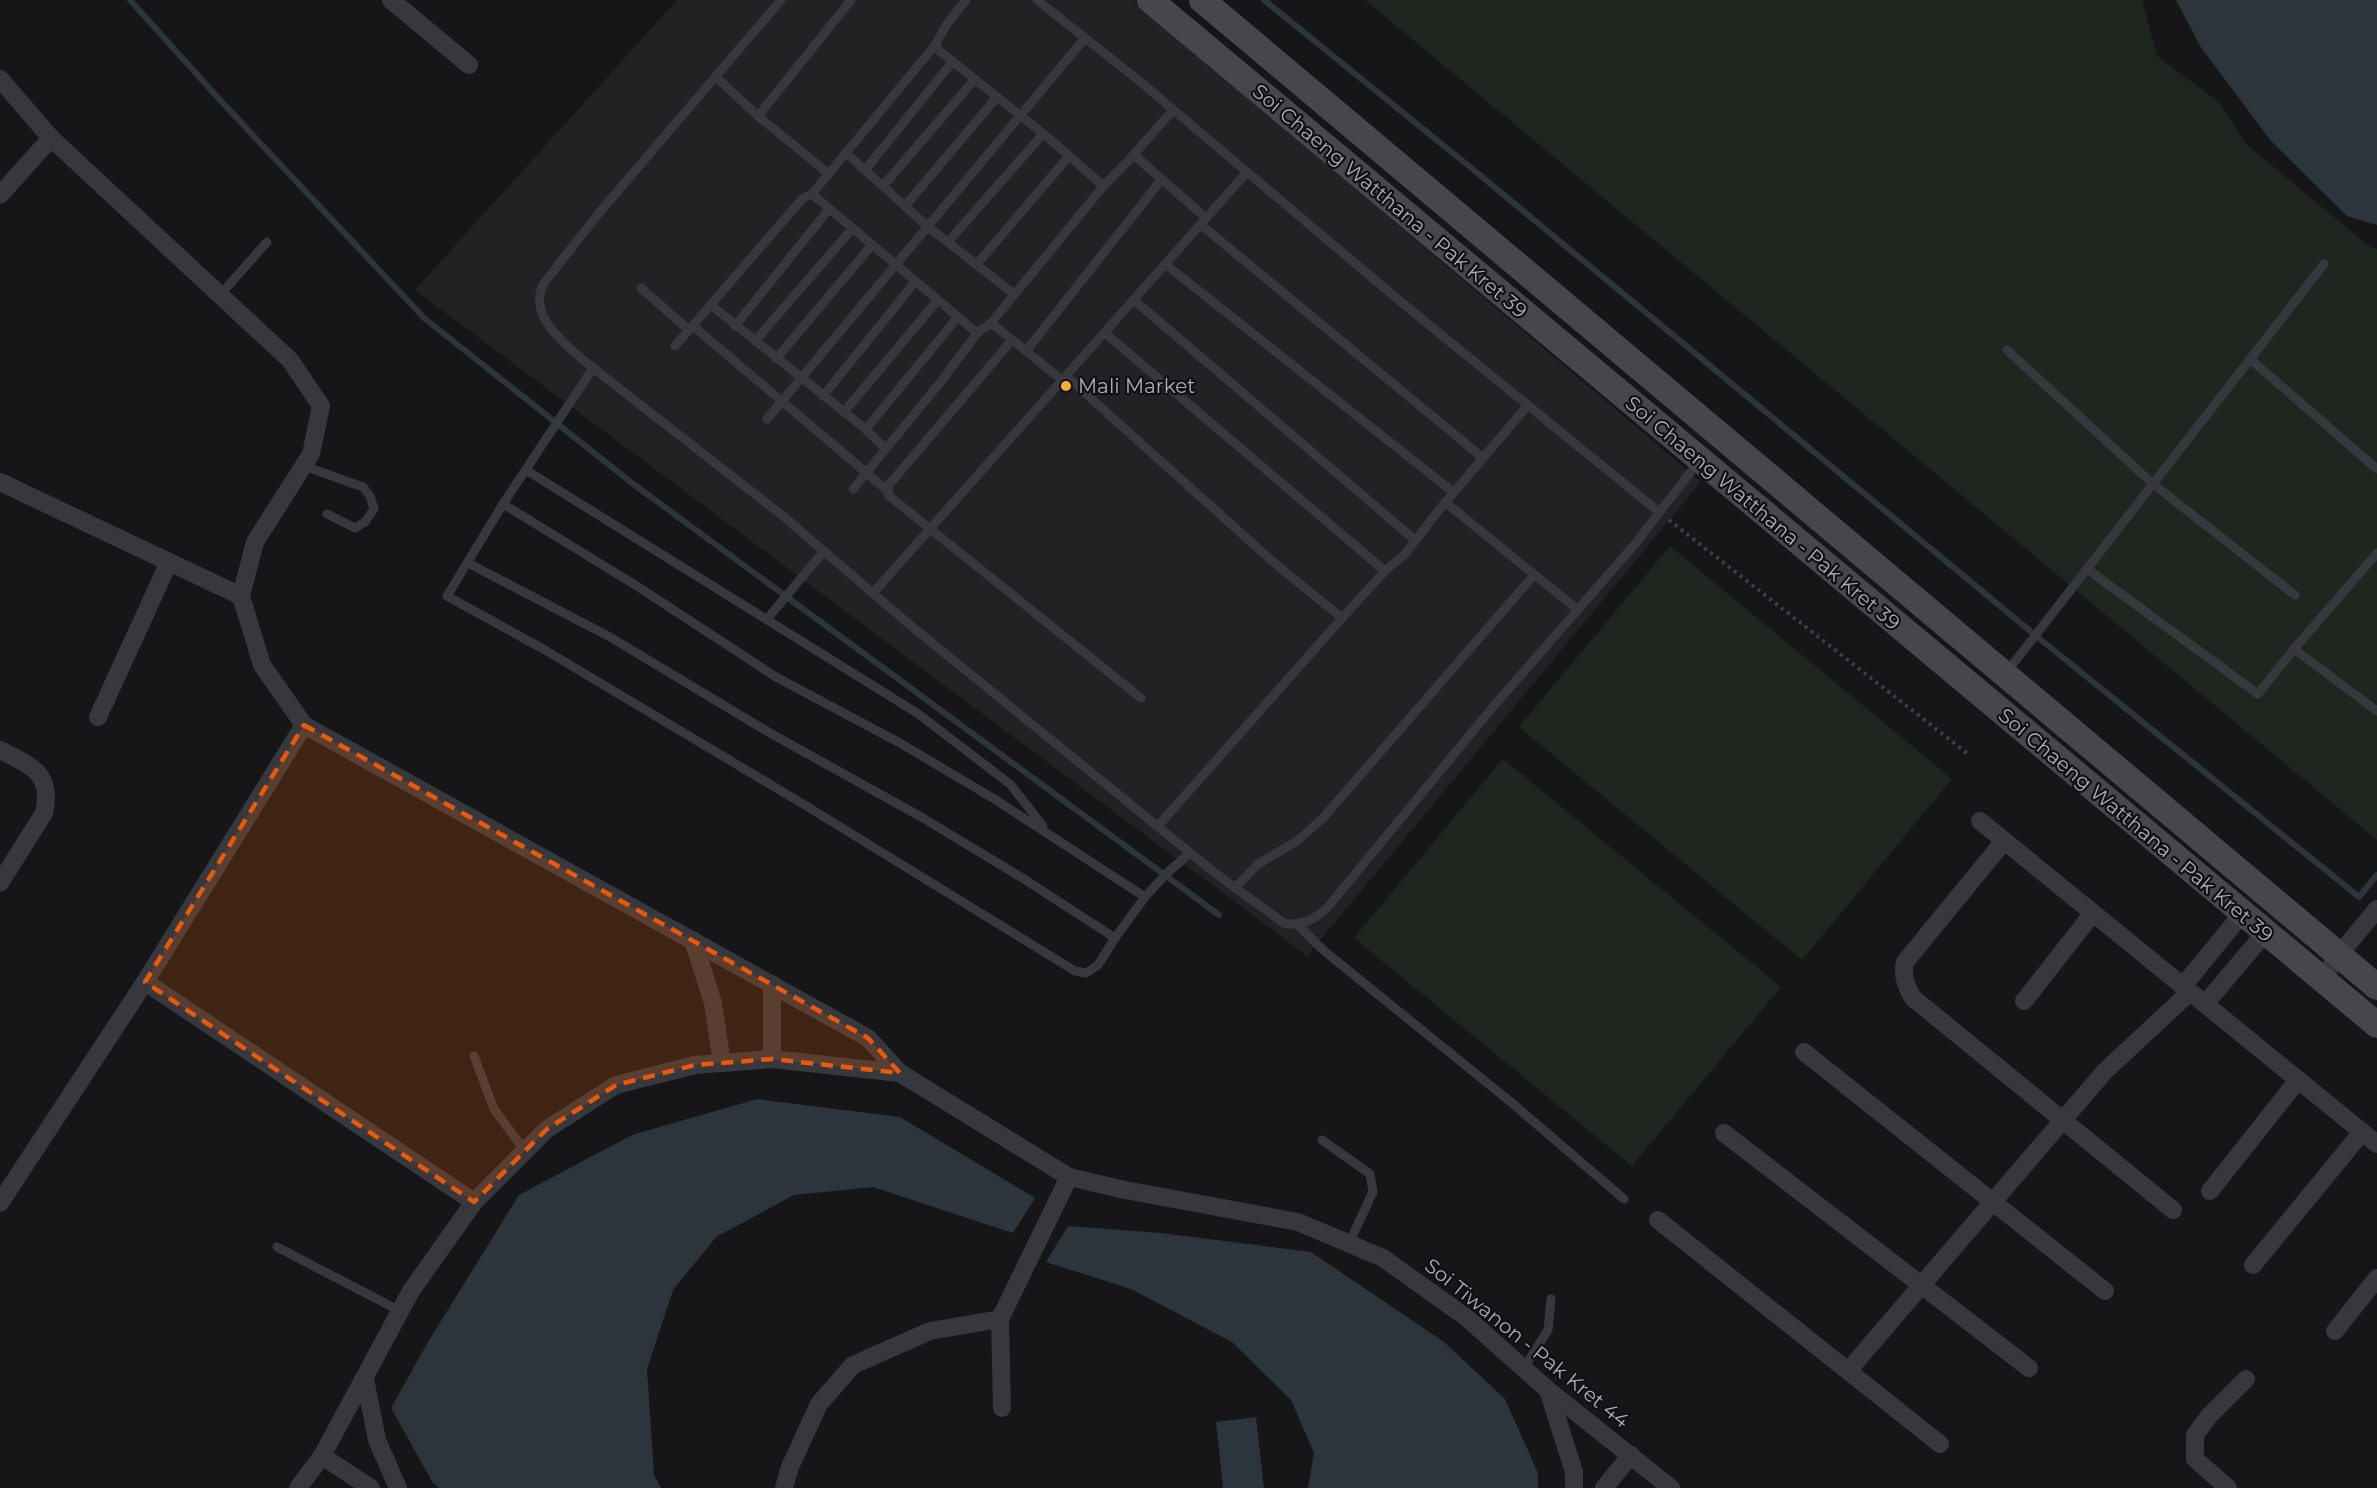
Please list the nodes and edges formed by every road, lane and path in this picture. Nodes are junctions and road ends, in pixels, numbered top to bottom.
1 (391, 0) edge
2 (781, 0) edge
3 (851, 0) edge
4 (966, 0) edge
5 (1037, 0) edge
6 (1150, 0) edge
7 (1202, 0) edge
8 (1085, 38) junction
9 (936, 44) junction
10 (953, 61) junction
11 (469, 65) dead end
12 (716, 77) junction
13 (0, 79) edge
14 (975, 79) junction
15 (997, 97) junction
16 (1173, 110) junction
17 (758, 116) junction
18 (1021, 116) junction
19 (1043, 134) junction
20 (51, 138) junction
21 (846, 153) junction
22 (1134, 155) junction
23 (1069, 156) junction
24 (865, 170) junction
25 (1247, 172) junction
26 (830, 174) junction
27 (1162, 180) junction
28 (1106, 183) junction
29 (883, 186) junction
30 (812, 194) junction
31 (0, 195) edge
32 (905, 206) junction
33 (829, 209) junction
34 (1203, 221) junction
35 (927, 226) junction
36 (852, 229) junction
37 (267, 242) dead end
38 (948, 242) junction
39 (872, 246) junction
40 (977, 264) junction
41 (1166, 264) junction
42 (2324, 264) dead end
43 (894, 265) junction
44 (915, 282) junction
45 (641, 288) dead end
46 (1014, 294) junction
47 (220, 295) junction
48 (1134, 300) junction
49 (937, 301) junction
50 (711, 305) junction
51 (957, 318) junction
52 (991, 323) junction
53 (735, 326) junction
54 (691, 328) junction
55 (977, 333) junction
56 (1105, 333) junction
57 (1012, 340) junction
58 (755, 341) junction
59 (675, 346) dead end
60 (2007, 350) dead end
61 (1026, 351) junction
62 (776, 359) junction
63 (2250, 359) junction
64 (593, 368) junction
65 (800, 378) junction
66 (1064, 378) junction
67 (823, 396) junction
68 (781, 402) junction
69 (1528, 405) junction
70 (844, 412) junction
71 (767, 419) dead end
72 (866, 429) junction
73 (885, 448) junction
74 (1483, 458) junction
75 (1700, 460) junction
76 (304, 465) junction
77 (2377, 469) edge
78 (526, 470) junction
79 (866, 473) junction
80 (0, 482) edge
81 (2153, 484) junction
82 (853, 489) dead end
83 (888, 491) junction
84 (1453, 492) junction
85 (1444, 502) junction
86 (503, 504) junction
87 (1659, 512) junction
88 (327, 514) dead end
89 (930, 528) junction
90 (1415, 540) junction
91 (824, 551) junction
92 (2377, 553) edge
93 (169, 562) junction
94 (468, 563) junction
95 (2086, 569) junction
96 (1385, 571) junction
97 (1534, 575) junction
98 (873, 593) junction
99 (2295, 595) dead end
100 (241, 596) junction
101 (1578, 610) junction
102 (1342, 618) junction
103 (766, 619) junction
104 (2294, 649) junction
105 (2004, 675) junction
106 (1141, 698) dead end
107 (2377, 711) edge
108 (98, 717) dead end
109 (304, 724) junction
110 (0, 750) edge
111 (1968, 754) dead end
112 (1980, 821) dead end
113 (1158, 826) junction
114 (1048, 833) junction
115 (2004, 841) junction
116 (1190, 853) junction
117 (0, 883) edge
118 (1235, 888) junction
119 (1145, 897) junction
120 (2377, 909) edge
121 (2093, 913) junction
122 (2242, 914) junction
123 (1298, 925) junction
124 (2265, 933) junction
125 (1115, 938) junction
126 (693, 940) junction
127 (2338, 956) junction
128 (2322, 981) junction
129 (145, 982) junction
130 (772, 984) junction
131 (2377, 987) edge
132 (2186, 989) junction
133 (2024, 1001) dead end
134 (2205, 1004) junction
135 (2377, 1025) edge
136 (1804, 1052) dead end
137 (474, 1056) dead end
138 (772, 1059) junction
139 (722, 1063) junction
140 (900, 1073) junction
141 (2298, 1080) junction
142 (2063, 1120) junction
143 (2362, 1132) junction
144 (1724, 1133) dead end
145 (1322, 1140) dead end
146 (2377, 1144) edge
147 (525, 1150) junction
148 (1069, 1176) junction
149 (2210, 1191) dead end
150 (1624, 1199) dead end
151 (474, 1202) junction
152 (1993, 1202) junction
153 (0, 1203) edge
154 (2174, 1209) dead end
155 (1658, 1220) dead end
156 (1349, 1243) junction
157 (278, 1247) dead end
158 (2253, 1265) dead end
159 (2377, 1278) edge
160 (1922, 1285) junction
161 (2105, 1290) dead end
162 (1551, 1299) dead end
163 (400, 1311) junction
164 (1000, 1318) junction
165 (2335, 1330) dead end
166 (1524, 1368) junction
167 (2029, 1368) dead end
168 (1848, 1371) junction
169 (365, 1378) junction
170 (2246, 1379) dead end
171 (1548, 1390) junction
172 (1002, 1408) dead end
173 (1940, 1444) dead end
174 (1631, 1455) junction
175 (322, 1456) junction
176 (298, 1488) edge
177 (371, 1488) edge
178 (398, 1488) edge
179 (784, 1488) edge
180 (1574, 1488) edge
181 (1604, 1488) edge
182 (1671, 1488) edge
183 (2228, 1488) edge

1 - 11 street
2 - 12 lane
3 - 17 lane
4 - 9 lane
5 - 8 lane
6 - 75 main road, Soi Chaeng Watthana - Pak Kret 39
7 - 105 main road, Soi Chaeng Watthana - Pak Kret 39
8 - 16 lane
8 - 18 lane
9 - 10 lane
9 - 21 lane
10 - 14 lane
10 - 24 lane
12 - 17 lane
12 - 64 lane
13 - 20 street
14 - 15 lane
14 - 29 lane
15 - 18 lane
15 - 32 lane
16 - 22 lane
16 - 25 lane
17 - 26 lane
18 - 19 lane
18 - 35 lane
19 - 23 lane
19 - 38 lane
20 - 31 street
20 - 47 street
21 - 24 lane
21 - 26 lane
22 - 27 lane
22 - 28 lane
23 - 28 lane
23 - 40 lane
24 - 29 lane
25 - 34 lane
25 - 69 lane
26 - 30 lane
27 - 34 lane
27 - 61 lane
28 - 46 lane
29 - 32 lane
30 - 33 lane
30 - 50 lane
32 - 35 lane
33 - 36 lane
33 - 53 lane
34 - 41 lane
34 - 74 lane
35 - 38 lane
35 - 43 lane
36 - 39 lane
36 - 58 lane
37 - 47 lane
38 - 40 lane
39 - 43 lane
39 - 62 lane
40 - 46 lane
41 - 48 lane
41 - 84 lane
42 - 63 lane
43 - 44 lane
43 - 65 lane
44 - 49 lane
44 - 67 lane
45 - 54 lane
46 - 52 lane
47 - 76 street
48 - 56 lane
48 - 90 lane
49 - 51 lane
49 - 70 lane
50 - 53 lane
50 - 54 lane
51 - 55 lane
51 - 72 lane
52 - 55 lane
52 - 57 lane
53 - 58 lane
54 - 59 lane
54 - 68 lane
55 - 73 lane
56 - 66 lane
56 - 96 lane
57 - 61 lane
57 - 83 lane
58 - 62 lane
60 - 81 lane
61 - 66 lane
62 - 65 lane
63 - 77 lane
63 - 81 lane
64 - 78 lane
64 - 91 lane
65 - 67 lane
65 - 68 lane
66 - 89 lane
66 - 102 lane
67 - 70 lane
68 - 71 lane
68 - 79 lane
69 - 74 lane
69 - 87 lane
70 - 72 lane
72 - 73 lane
73 - 79 lane
74 - 84 lane
75 - 87 lane
75 - 122 main road, Soi Chaeng Watthana - Pak Kret 39
76 - 88 lane
76 - 100 street
78 - 86 lane
78 - 103 lane
79 - 82 lane
79 - 83 lane
80 - 93 street
81 - 95 lane
81 - 99 lane
83 - 89 lane
84 - 85 lane
85 - 90 lane
85 - 97 lane
86 - 94 lane
86 - 114 lane
87 - 101 lane
87 - 111 path
89 - 98 lane
89 - 106 lane
90 - 96 lane
91 - 98 lane
91 - 103 lane
92 - 104 lane
93 - 100 street
93 - 108 street
94 - 125 lane
94 - 125 lane
95 - 104 lane
95 - 105 lane
96 - 102 lane
97 - 101 lane
97 - 118 lane
98 - 113 lane
100 - 109 street
101 - 123 lane
102 - 113 lane
103 - 114 lane
104 - 107 lane
105 - 127 main road, Soi Chaeng Watthana - Pak Kret 39
109 - 126 street
109 - 129 street
110 - 117 street
112 - 115 street
113 - 116 lane
114 - 119 lane
115 - 121 street
115 - 142 street
116 - 118 lane
116 - 119 lane
118 - 123 lane
119 - 125 lane
120 - 127 street
121 - 132 street
121 - 133 street
122 - 124 main road, Soi Chaeng Watthana - Pak Kret 39
122 - 132 street
123 - 150 lane
124 - 128 main road, Soi Chaeng Watthana - Pak Kret 39
124 - 134 street
126 - 130 street
126 - 139 street
127 - 128 street
127 - 131 main road, Soi Chaeng Watthana - Pak Kret 39
128 - 135 main road, Soi Chaeng Watthana - Pak Kret 39
129 - 151 street
129 - 153 street
130 - 138 street
130 - 140 street
132 - 134 street
132 - 142 street
134 - 141 street
136 - 152 street
137 - 147 lane
138 - 139 street, Soi Tiwanon - Pak Kret 44
138 - 140 street, Soi Tiwanon - Pak Kret 44
139 - 147 street, Soi Tiwanon - Pak Kret 44
140 - 148 street, Soi Tiwanon - Pak Kret 44
141 - 143 street
141 - 149 street
142 - 152 street
142 - 154 street
143 - 146 street
143 - 158 street
144 - 160 street
145 - 156 lane
147 - 151 street, Soi Tiwanon - Pak Kret 44
148 - 156 street, Soi Tiwanon - Pak Kret 44
148 - 164 street
151 - 163 street, Soi Tiwanon - Pak Kret 44
152 - 160 street
152 - 161 street
155 - 168 street
156 - 166 street, Soi Tiwanon - Pak Kret 44
157 - 163 lane
159 - 165 street
160 - 167 street
160 - 168 street
162 - 166 lane
163 - 169 street, Soi Tiwanon - Pak Kret 44
164 - 172 street
164 - 179 street
166 - 171 street, Soi Tiwanon - Pak Kret 44
168 - 173 street
169 - 175 street, Soi Tiwanon - Pak Kret 44
169 - 178 street
170 - 183 street
171 - 174 street, Soi Tiwanon - Pak Kret 44
171 - 180 street
174 - 181 street
174 - 182 street, Soi Tiwanon - Pak Kret 44
175 - 176 street, Soi Tiwanon - Pak Kret 44
175 - 177 street

